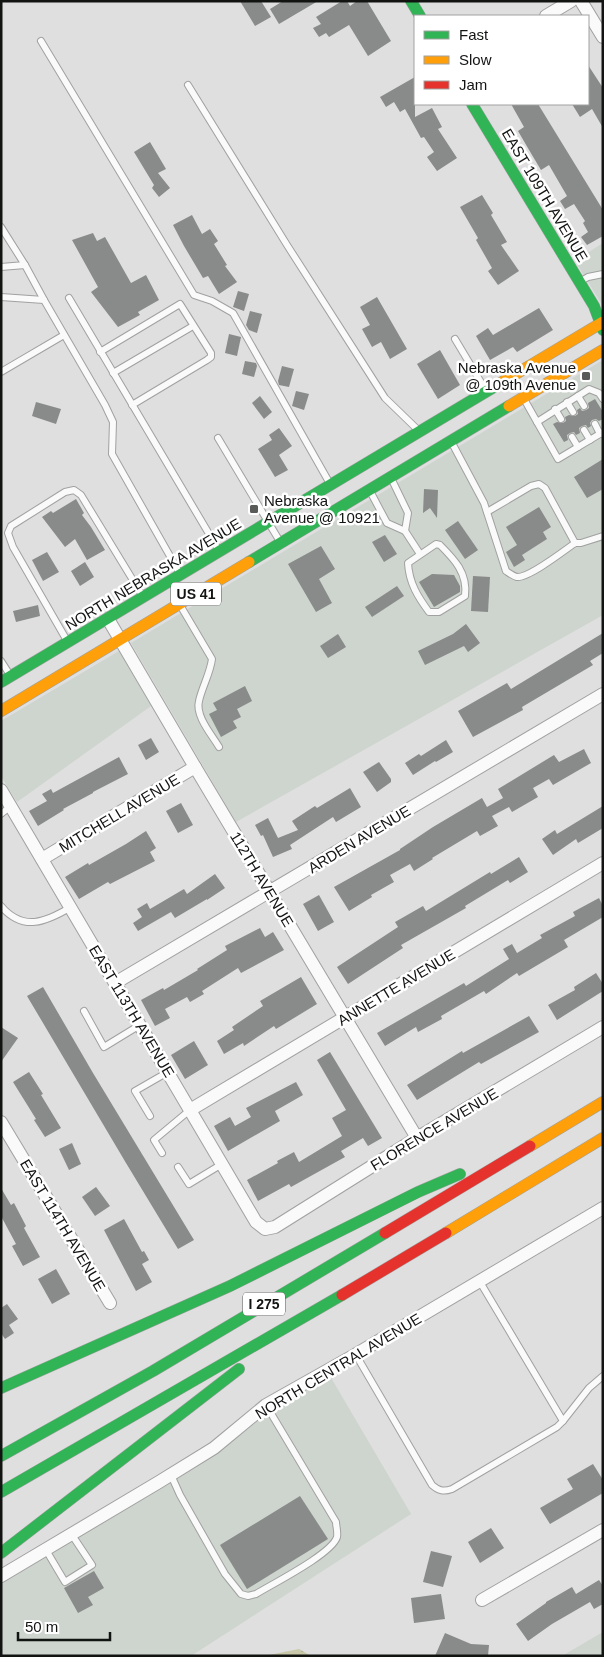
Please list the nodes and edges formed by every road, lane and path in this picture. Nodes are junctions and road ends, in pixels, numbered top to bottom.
1 (411, 1) edge
2 (571, 1) edge
3 (581, 1) edge
4 (419, 15) edge
5 (548, 15) edge
6 (603, 37) edge
7 (41, 41) dead end
8 (188, 85) dead end
9 (473, 105) edge
10 (1, 227) edge
11 (25, 266) junction
12 (1, 267) edge
13 (603, 274) edge
14 (580, 282) junction
15 (1, 297) edge
16 (68, 298) dead end
17 (44, 300) junction
18 (602, 325) edge
19 (193, 326) junction
20 (64, 335) junction
21 (455, 339) dead end
22 (603, 350) edge
23 (100, 352) junction
24 (1, 372) edge
25 (113, 373) junction
26 (487, 392) junction
27 (578, 396) junction
28 (523, 398) junction
29 (603, 399) edge
30 (567, 402) junction
31 (132, 405) junction
32 (584, 406) dead end
33 (555, 409) junction
34 (573, 412) dead end
35 (562, 419) dead end
36 (537, 422) junction
37 (595, 424) dead end
38 (584, 430) dead end
39 (602, 433) edge
40 (572, 437) dead end
41 (218, 438) dead end
42 (590, 440) junction
43 (426, 442) junction
44 (451, 442) junction
45 (578, 447) junction
46 (391, 478) junction
47 (331, 485) junction
48 (370, 490) junction
49 (487, 512) junction
50 (269, 522) junction
51 (405, 531) junction
52 (603, 536) edge
53 (281, 543) junction
54 (575, 543) junction
55 (220, 552) junction
56 (420, 554) junction
57 (181, 575) junction
58 (143, 598) junction
59 (180, 604) junction
60 (108, 619) junction
61 (121, 640) junction
62 (68, 643) junction
63 (1, 661) edge
64 (6, 680) edge
65 (603, 694) edge
66 (1, 711) edge
67 (220, 747) dead end
68 (195, 767) junction
69 (1, 790) edge
70 (6, 810) edge
71 (42, 859) junction
72 (603, 863) edge
73 (270, 892) junction
74 (1, 906) edge
75 (71, 907) junction
76 (115, 983) junction
77 (84, 1012) dead end
78 (345, 1017) junction
79 (140, 1025) junction
80 (603, 1027) edge
81 (168, 1072) junction
82 (603, 1102) edge
83 (190, 1110) junction
84 (150, 1116) dead end
85 (1, 1122) edge
86 (416, 1138) junction
87 (603, 1138) edge
88 (524, 1149) junction
89 (162, 1153) dead end
90 (222, 1164) junction
91 (178, 1167) dead end
92 (603, 1208) edge
93 (265, 1230) joint
94 (480, 1282) junction
95 (110, 1303) dead end
96 (303, 1319) junction
97 (356, 1355) junction
98 (603, 1376) edge
99 (1, 1388) edge
100 (266, 1406) junction
101 (563, 1421) junction
102 (1, 1456) edge
103 (171, 1475) junction
104 (1, 1492) edge
105 (603, 1530) edge
106 (72, 1535) junction
107 (46, 1550) junction
108 (1, 1553) edge
109 (1, 1576) edge
110 (482, 1600) dead end

1 - 4 main road
2 - 5 street
3 - 6 street
7 - 47 lane
8 - 43 lane
9 - 14 main road, EAST 109TH AVENUE
10 - 11 lane
11 - 12 lane
11 - 17 lane
13 - 14 lane
14 - 18 main road, EAST 109TH AVENUE
15 - 17 lane
16 - 23 lane
17 - 20 lane
18 - 26 main road, NORTH NEBRASKA AVENUE / US 41
19 - 23 lane
19 - 25 lane
19 - 31 lane
20 - 24 lane
20 - 57 lane
21 - 26 lane
22 - 28 main road, NORTH NEBRASKA AVENUE / US 41
23 - 25 lane
25 - 31 lane
26 - 43 main road, NORTH NEBRASKA AVENUE / US 41
27 - 29 lane
27 - 30 lane
27 - 32 lane
28 - 36 lane
28 - 44 main road, NORTH NEBRASKA AVENUE / US 41
30 - 33 lane
30 - 34 lane
31 - 55 lane
33 - 35 lane
33 - 36 lane
36 - 45 lane
37 - 39 lane
38 - 42 lane
39 - 42 lane
40 - 45 lane
41 - 50 lane
42 - 45 lane
43 - 44 main road, NORTH NEBRASKA AVENUE / US 41
43 - 46 main road, NORTH NEBRASKA AVENUE / US 41
43 - 47 main road, NORTH NEBRASKA AVENUE / US 41
44 - 49 lane
46 - 48 main road, NORTH NEBRASKA AVENUE / US 41
46 - 51 lane
47 - 50 main road, NORTH NEBRASKA AVENUE / US 41
48 - 51 lane
48 - 53 main road, NORTH NEBRASKA AVENUE / US 41
49 - 54 lane
49 - 54 lane
50 - 53 lane
50 - 55 main road, NORTH NEBRASKA AVENUE / US 41
51 - 56 lane
52 - 54 lane
53 - 59 main road, NORTH NEBRASKA AVENUE / US 41
55 - 57 main road, NORTH NEBRASKA AVENUE / US 41
56 - 56 lane
57 - 58 main road, NORTH NEBRASKA AVENUE / US 41
58 - 60 main road, NORTH NEBRASKA AVENUE / US 41
58 - 62 lane
59 - 61 main road, NORTH NEBRASKA AVENUE / US 41
59 - 67 lane
60 - 61 street, 112TH AVENUE
60 - 62 main road, NORTH NEBRASKA AVENUE / US 41
61 - 66 main road, NORTH NEBRASKA AVENUE / US 41
61 - 68 street, 112TH AVENUE
62 - 64 main road, NORTH NEBRASKA AVENUE / US 41
63 - 64 lane
65 - 73 street, ARDEN AVENUE
68 - 71 street, MITCHELL AVENUE
68 - 73 street, 112TH AVENUE
69 - 70 street, EAST 113TH AVENUE
70 - 71 street, EAST 113TH AVENUE
71 - 75 street, EAST 113TH AVENUE
72 - 78 street, ANNETTE AVENUE
73 - 76 street, ARDEN AVENUE
73 - 78 street, 112TH AVENUE
74 - 75 lane
75 - 76 street, EAST 113TH AVENUE
76 - 79 street, EAST 113TH AVENUE
77 - 79 lane
78 - 83 street, ANNETTE AVENUE
78 - 86 street, 112TH AVENUE
79 - 81 street, EAST 113TH AVENUE
80 - 86 street, FLORENCE AVENUE
81 - 83 street, EAST 113TH AVENUE
81 - 84 lane
82 - 88 main road, I 275
83 - 89 lane
83 - 90 street, EAST 113TH AVENUE
85 - 95 street, EAST 114TH AVENUE
86 - 93 street, FLORENCE AVENUE
87 - 96 main road, I 275
88 - 99 main road
88 - 102 main road, I 275
90 - 91 lane
90 - 93 street, EAST 113TH AVENUE
92 - 94 street, NORTH CENTRAL AVENUE
94 - 97 street, NORTH CENTRAL AVENUE
94 - 101 lane
96 - 104 main road, I 275
96 - 108 main road
97 - 100 street, NORTH CENTRAL AVENUE
97 - 101 lane
98 - 101 lane
100 - 103 street, NORTH CENTRAL AVENUE
100 - 103 lane
103 - 106 street, NORTH CENTRAL AVENUE
105 - 110 street
106 - 107 street, NORTH CENTRAL AVENUE
106 - 107 lane
107 - 109 street, NORTH CENTRAL AVENUE

